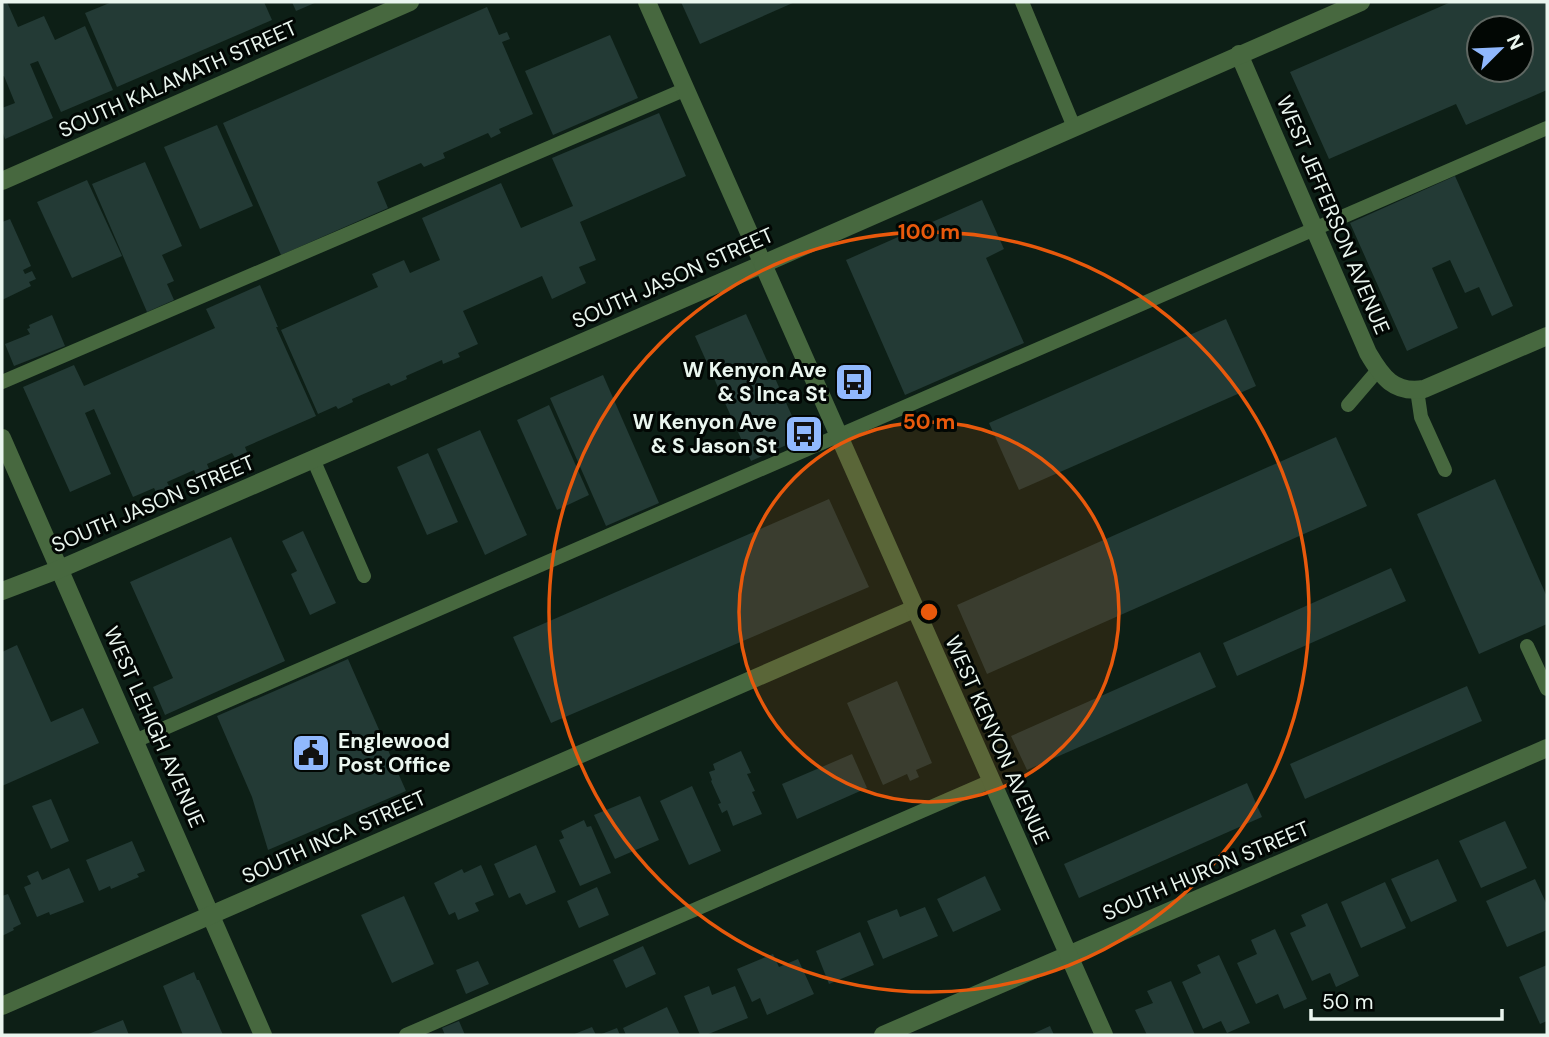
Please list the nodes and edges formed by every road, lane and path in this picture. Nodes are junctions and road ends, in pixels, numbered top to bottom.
1 (410, 2) edge
2 (647, 2) edge
3 (1022, 2) edge
4 (1361, 2) edge
5 (1239, 54) junction
6 (686, 89) junction
7 (1074, 127) junction
8 (1547, 128) edge
9 (2, 181) edge
10 (1315, 229) junction
11 (763, 264) junction
12 (1547, 336) edge
13 (1378, 370) junction
14 (2, 382) edge
15 (1418, 390) junction
16 (1348, 405) dead end
17 (839, 436) junction
18 (2, 438) edge
19 (313, 460) junction
20 (1445, 470) dead end
21 (60, 569) junction
22 (364, 576) dead end
23 (2, 592) edge
24 (915, 609) junction
25 (1527, 646) dead end
26 (1547, 689) edge
27 (135, 741) junction
28 (1547, 750) edge
29 (991, 781) junction
30 (211, 915) junction
31 (1068, 956) junction
32 (2, 1006) edge
33 (263, 1035) edge
34 (406, 1035) edge
35 (883, 1035) edge
36 (1104, 1035) edge

1 - 9 street, SOUTH KALAMATH STREET
2 - 6 street, WEST KENYON AVENUE
3 - 7 lane
4 - 5 street, SOUTH JASON STREET
5 - 7 street, SOUTH JASON STREET
5 - 10 street, WEST JEFFERSON AVENUE
6 - 11 street, WEST KENYON AVENUE
6 - 14 lane
7 - 11 street, SOUTH JASON STREET
8 - 10 lane
10 - 13 street, WEST JEFFERSON AVENUE
10 - 17 lane
11 - 17 street, WEST KENYON AVENUE
11 - 19 street, SOUTH JASON STREET
12 - 15 street
13 - 15 street, WEST JEFFERSON AVENUE
13 - 16 lane
15 - 20 lane
17 - 24 street, WEST KENYON AVENUE
17 - 27 lane
18 - 21 street, WEST LEHIGH AVENUE
19 - 21 street, SOUTH JASON STREET
19 - 22 lane
21 - 23 street, SOUTH JASON STREET
21 - 27 street, WEST LEHIGH AVENUE
24 - 29 street, WEST KENYON AVENUE
24 - 30 street, SOUTH INCA STREET
25 - 26 lane
27 - 30 street, WEST LEHIGH AVENUE
28 - 31 street, SOUTH HURON STREET
29 - 31 street, WEST KENYON AVENUE
29 - 34 lane
30 - 32 street, SOUTH INCA STREET
30 - 33 street, WEST LEHIGH AVENUE
31 - 35 street, SOUTH HURON STREET
31 - 36 street, WEST KENYON AVENUE

